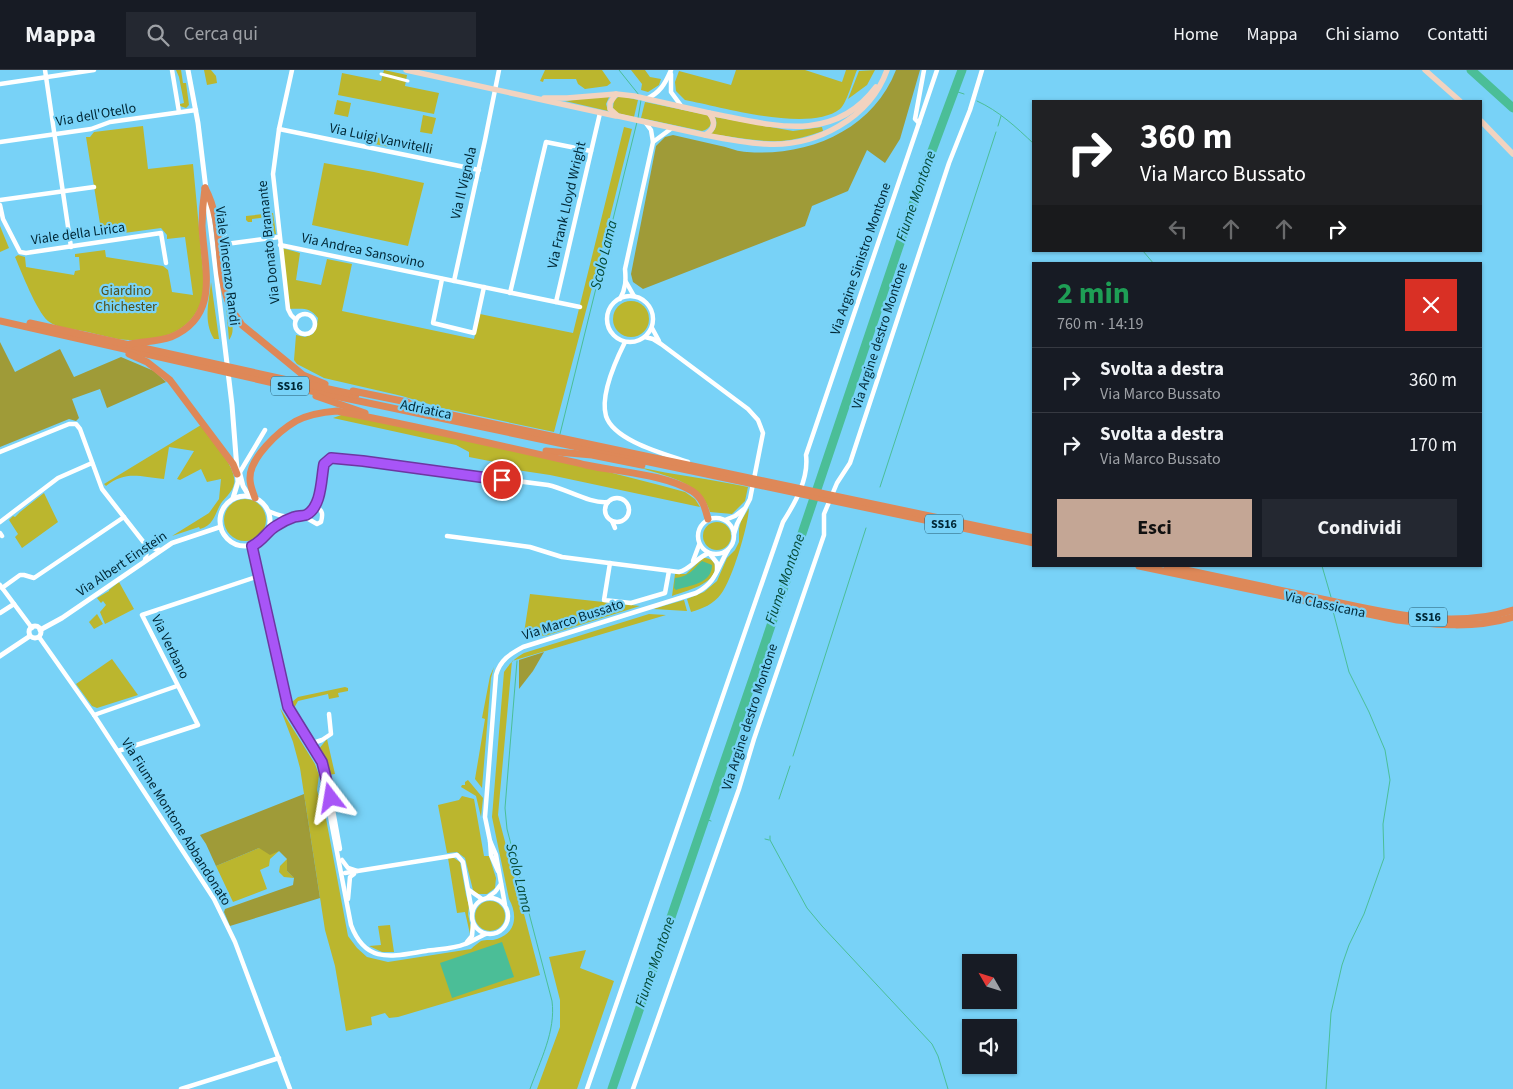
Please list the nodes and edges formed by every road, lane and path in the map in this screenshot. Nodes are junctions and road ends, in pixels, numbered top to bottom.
1 (45, 70) edge
2 (94, 70) edge
3 (172, 70) edge
4 (188, 70) edge
5 (292, 70) edge
6 (406, 70) edge
7 (499, 70) edge
8 (924, 70) edge
9 (937, 70) edge
10 (982, 70) edge
11 (1425, 70) edge
12 (671, 71) edge
13 (886, 72) edge
14 (381, 74) dead end
15 (47, 78) junction
16 (408, 81) dead end
17 (0, 84) edge
18 (494, 90) junction
19 (616, 94) junction
20 (530, 97) junction
21 (646, 98) junction
22 (1459, 100) edge
23 (682, 107) junction
24 (196, 110) junction
25 (180, 112) junction
26 (709, 112) junction
27 (600, 113) junction
28 (618, 116) junction
29 (645, 122) junction
30 (1482, 122) edge
31 (919, 123) junction
32 (672, 128) junction
33 (279, 129) junction
34 (54, 134) junction
35 (705, 135) junction
36 (0, 142) edge
37 (653, 142) junction
38 (591, 151) junction
39 (1513, 154) edge
40 (479, 170) junction
41 (94, 187) dead end
42 (205, 188) junction
43 (63, 191) junction
44 (0, 200) edge
45 (0, 204) edge
46 (215, 214) junction
47 (279, 238) junction
48 (280, 245) junction
49 (71, 247) junction
50 (166, 263) dead end
51 (442, 279) junction
52 (454, 281) junction
53 (626, 282) junction
54 (484, 287) junction
55 (510, 293) junction
56 (634, 296) junction
57 (620, 298) junction
58 (556, 302) junction
59 (580, 307) dead end
60 (0, 317) edge
61 (296, 320) junction
62 (0, 321) edge
63 (652, 328) junction
64 (644, 338) junction
65 (625, 342) junction
66 (661, 344) junction
67 (124, 347) junction
68 (278, 384) junction
69 (416, 408) junction
70 (387, 420) junction
71 (265, 430) dead end
72 (547, 437) junction
73 (566, 441) junction
74 (526, 450) junction
75 (0, 452) edge
76 (92, 463) junction
77 (701, 467) junction
78 (239, 473) junction
79 (710, 475) junction
80 (738, 478) junction
81 (252, 497) junction
82 (233, 498) junction
83 (608, 502) junction
84 (854, 502) junction
85 (599, 503) junction
86 (316, 506) junction
87 (747, 506) junction
88 (605, 510) junction
89 (268, 511) junction
90 (302, 516) junction
91 (124, 517) junction
92 (295, 517) junction
93 (708, 519) junction
94 (725, 520) junction
95 (0, 522) edge
96 (220, 527) junction
97 (268, 531) junction
98 (734, 534) junction
99 (447, 536) dead end
100 (1032, 538) edge
101 (699, 543) junction
102 (1032, 543) edge
103 (145, 544) junction
104 (252, 546) junction
105 (160, 550) junction
106 (728, 550) junction
107 (710, 553) junction
108 (145, 560) junction
109 (610, 563) junction
110 (692, 564) junction
111 (1144, 567) edge
112 (1171, 567) edge
113 (669, 571) junction
114 (259, 576) junction
115 (714, 579) junction
116 (1, 586) edge
117 (1317, 600) junction
118 (14, 604) junction
119 (1344, 606) junction
120 (1513, 610) edge
121 (0, 613) edge
122 (1513, 617) edge
123 (32, 628) junction
124 (40, 630) junction
125 (30, 636) junction
126 (39, 637) junction
127 (0, 656) edge
128 (177, 686) junction
129 (328, 714) dead end
130 (94, 715) junction
131 (322, 740) junction
132 (310, 744) junction
133 (118, 751) junction
134 (315, 752) junction
135 (325, 775) junction
136 (334, 834) junction
137 (342, 860) junction
138 (359, 872) junction
139 (345, 874) junction
140 (501, 884) junction
141 (468, 888) junction
142 (485, 898) junction
143 (348, 900) junction
144 (505, 904) junction
145 (472, 912) junction
146 (473, 924) junction
147 (486, 934) junction
148 (464, 945) junction
149 (279, 1058) junction
150 (181, 1089) edge
151 (290, 1089) edge
152 (587, 1089) edge
153 (633, 1089) edge

1 - 15 street
2 - 15 street
3 - 25 street
4 - 24 street, Viale Vincenzo Randi
5 - 33 street, Via Donato Bramante
6 - 18 main road
7 - 18 street, Via Il Vignola
8 - 31 street
9 - 31 street, Via Argine Sinistro Montone
10 - 153 street, Via Argine destro Montone
11 - 22 main road
12 - 21 street
12 - 23 street
13 - 26 main road
13 - 35 main road
14 - 16 street
15 - 17 street
15 - 34 street
18 - 20 main road
18 - 40 street, Via Il Vignola
19 - 20 main road
19 - 21 main road
19 - 28 main road
20 - 27 main road
21 - 23 main road
23 - 26 main road
24 - 25 street, Via dell'Otello
24 - 42 street, Viale Vincenzo Randi
25 - 34 street, Via dell'Otello
26 - 35 main road
27 - 28 main road
27 - 38 street, Via Frank Lloyd Wright
28 - 29 main road
29 - 32 main road
29 - 37 street
30 - 39 main road
31 - 152 street, Via Argine Sinistro Montone
32 - 35 main road
32 - 37 street
33 - 40 street, Via Luigi Vanvitelli
33 - 47 street, Via Donato Bramante
34 - 36 street, Via dell'Otello
34 - 43 street
37 - 53 street
38 - 55 street
38 - 58 street, Via Frank Lloyd Wright
40 - 52 street, Via Il Vignola
41 - 43 street
42 - 46 highway, SS16
42 - 67 highway, SS16
42 - 78 street, Viale Vincenzo Randi
43 - 44 street
43 - 49 street
45 - 49 street, Viale della Lirica
46 - 47 street
46 - 69 highway, SS16
47 - 48 street, Via Donato Bramante
48 - 51 street, Via Andrea Sansovino
48 - 61 street, Via Donato Bramante
49 - 50 street, Viale della Lirica
51 - 52 street, Via Andrea Sansovino
51 - 54 street, Via Andrea Sansovino
52 - 54 street, Via Andrea Sansovino
53 - 56 street
53 - 57 street
54 - 55 street, Via Andrea Sansovino
55 - 58 street, Via Andrea Sansovino
56 - 57 street
56 - 63 street
57 - 65 street
58 - 59 street, Via Andrea Sansovino
60 - 67 highway, Adriatica / SS16
61 - 61 street, Via Donato Bramante
62 - 67 highway, Adriatica / SS16
63 - 64 street
63 - 66 street
64 - 65 street
64 - 66 street
65 - 77 street, SS16
66 - 87 street
67 - 68 highway, Adriatica / SS16
67 - 69 highway, Adriatica / SS16
67 - 78 highway, SS16
68 - 70 highway
68 - 72 highway, Adriatica / SS16
69 - 72 highway, Adriatica / SS16
70 - 74 highway
70 - 81 highway, SS16
71 - 78 street
72 - 73 highway, Adriatica / SS16
73 - 77 highway, Adriatica / SS16
73 - 79 highway, Adriatica / SS16
74 - 79 highway
74 - 93 highway
75 - 76 street
76 - 91 street
76 - 95 street
77 - 80 highway, Adriatica / SS16
78 - 81 street, Viale Vincenzo Randi
78 - 82 street, Viale Vincenzo Randi
79 - 80 highway, Adriatica / SS16
80 - 84 highway, Adriatica / SS16
81 - 82 street
81 - 89 street
82 - 96 street
83 - 85 street
83 - 88 street
83 - 88 street
84 - 100 highway, SS16
84 - 102 highway, SS16
85 - 86 street
85 - 88 street
86 - 90 street
86 - 90 street
87 - 94 street
87 - 98 street
89 - 92 street
89 - 97 street
90 - 92 street
91 - 103 street
91 - 116 street
92 - 97 street
93 - 94 street
93 - 101 street
94 - 98 street
96 - 104 street
96 - 105 street, Via Albert Einstein
97 - 104 street
98 - 106 street
99 - 109 street
101 - 107 street
101 - 110 street
103 - 105 street
103 - 108 street
104 - 114 street
105 - 108 street, Via Albert Einstein
106 - 107 street
106 - 115 street
107 - 110 street
107 - 115 street
108 - 124 street, Via Albert Einstein
109 - 113 street
109 - 113 street, Via Marco Bussato
110 - 113 street
111 - 117 highway, Via Classicana / SS16
112 - 117 highway, Via Classicana / SS16
114 - 128 street, Via Verbano
114 - 132 street
115 - 140 street, Via Marco Bussato
116 - 118 street
117 - 119 highway, Via Classicana / SS16
118 - 121 street
118 - 123 street
119 - 120 highway, Via Classicana / SS16
119 - 122 highway, Via Classicana / SS16
123 - 124 street
123 - 125 street
124 - 126 street
125 - 126 street
125 - 127 street
126 - 130 street, Via Fiume Montone Abbandonato
128 - 130 street
128 - 133 street, Via Verbano
129 - 131 street
130 - 133 street, Via Fiume Montone Abbandonato
131 - 132 street
131 - 134 street
132 - 134 street
133 - 149 street, Via Fiume Montone Abbandonato
134 - 135 street
135 - 136 street
135 - 137 street
136 - 139 street
136 - 143 street
137 - 138 street
137 - 139 street
138 - 139 street
138 - 141 street
138 - 143 street
139 - 143 street
140 - 142 street
140 - 144 street, Via Marco Bussato
141 - 142 street
141 - 145 street
142 - 144 street
142 - 145 street
143 - 148 street
144 - 147 street
145 - 146 street
146 - 147 street
146 - 148 street
147 - 148 street
149 - 150 street
149 - 151 street, Via Fiume Montone Abbandonato

